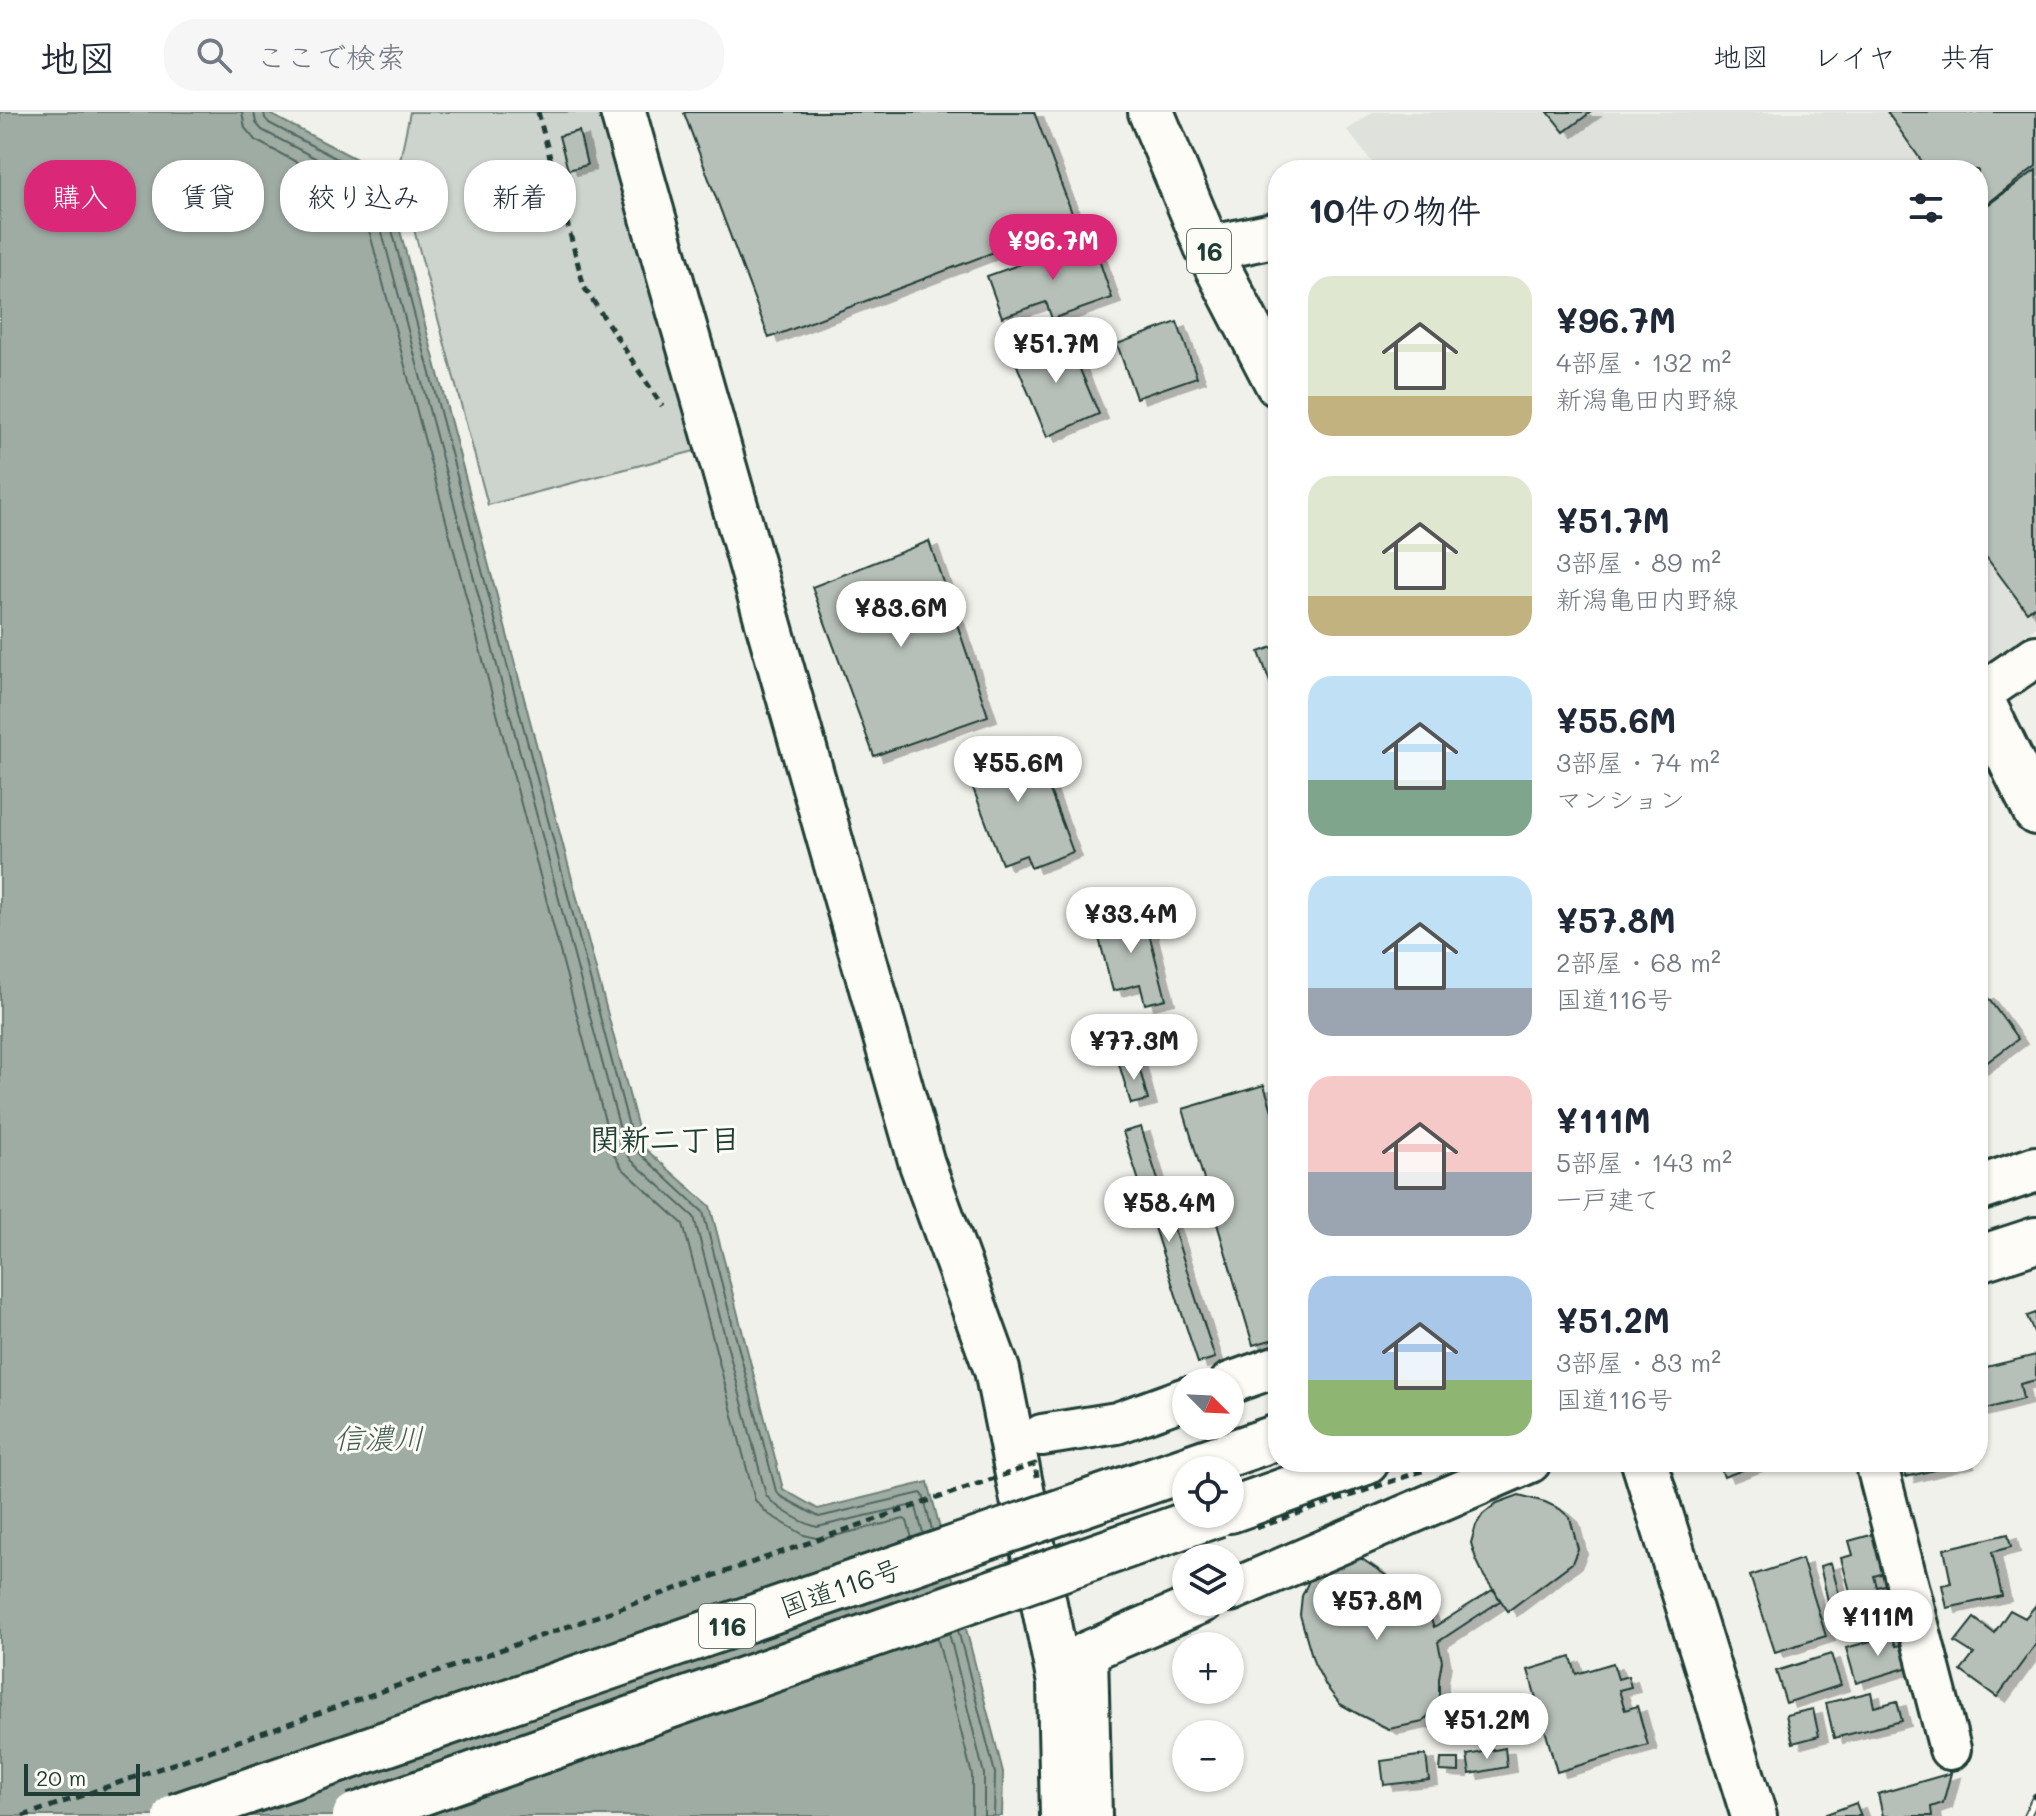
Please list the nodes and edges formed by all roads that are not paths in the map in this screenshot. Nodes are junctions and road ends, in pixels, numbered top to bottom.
1 (623, 112) edge
2 (1151, 112) edge
3 (1268, 236) edge
4 (1208, 249) junction
5 (1268, 365) edge
6 (2036, 656) edge
7 (1988, 688) edge
8 (1988, 713) edge
9 (2036, 812) edge
10 (2036, 1169) edge
11 (1988, 1186) edge
12 (2036, 1240) edge
13 (1988, 1256) edge
14 (1268, 1370) edge
15 (1244, 1378) edge
16 (1172, 1403) edge
17 (1042, 1435) dead end
18 (1268, 1440) edge
19 (1338, 1472) edge
20 (1507, 1472) edge
21 (1647, 1472) edge
22 (1879, 1472) edge
23 (1244, 1505) edge
24 (1177, 1528) edge
25 (1244, 1585) edge
26 (1172, 1615) edge
27 (1950, 1749) dead end
28 (176, 1816) edge
29 (355, 1816) edge
30 (1063, 1816) edge
31 (1091, 1816) edge
32 (1754, 1816) edge

1 - 30 main road
2 - 4 main road, 16
3 - 4 main road
4 - 5 main road, 16
6 - 7 street
8 - 9 main road
10 - 11 main road
12 - 13 main road
14 - 15 street
16 - 17 street
18 - 28 main road, 国道116号 / 116, bridge
19 - 23 main road
20 - 25 street
21 - 32 main road
22 - 27 street
24 - 29 main road, 国道116号 / 116, bridge
26 - 31 street

